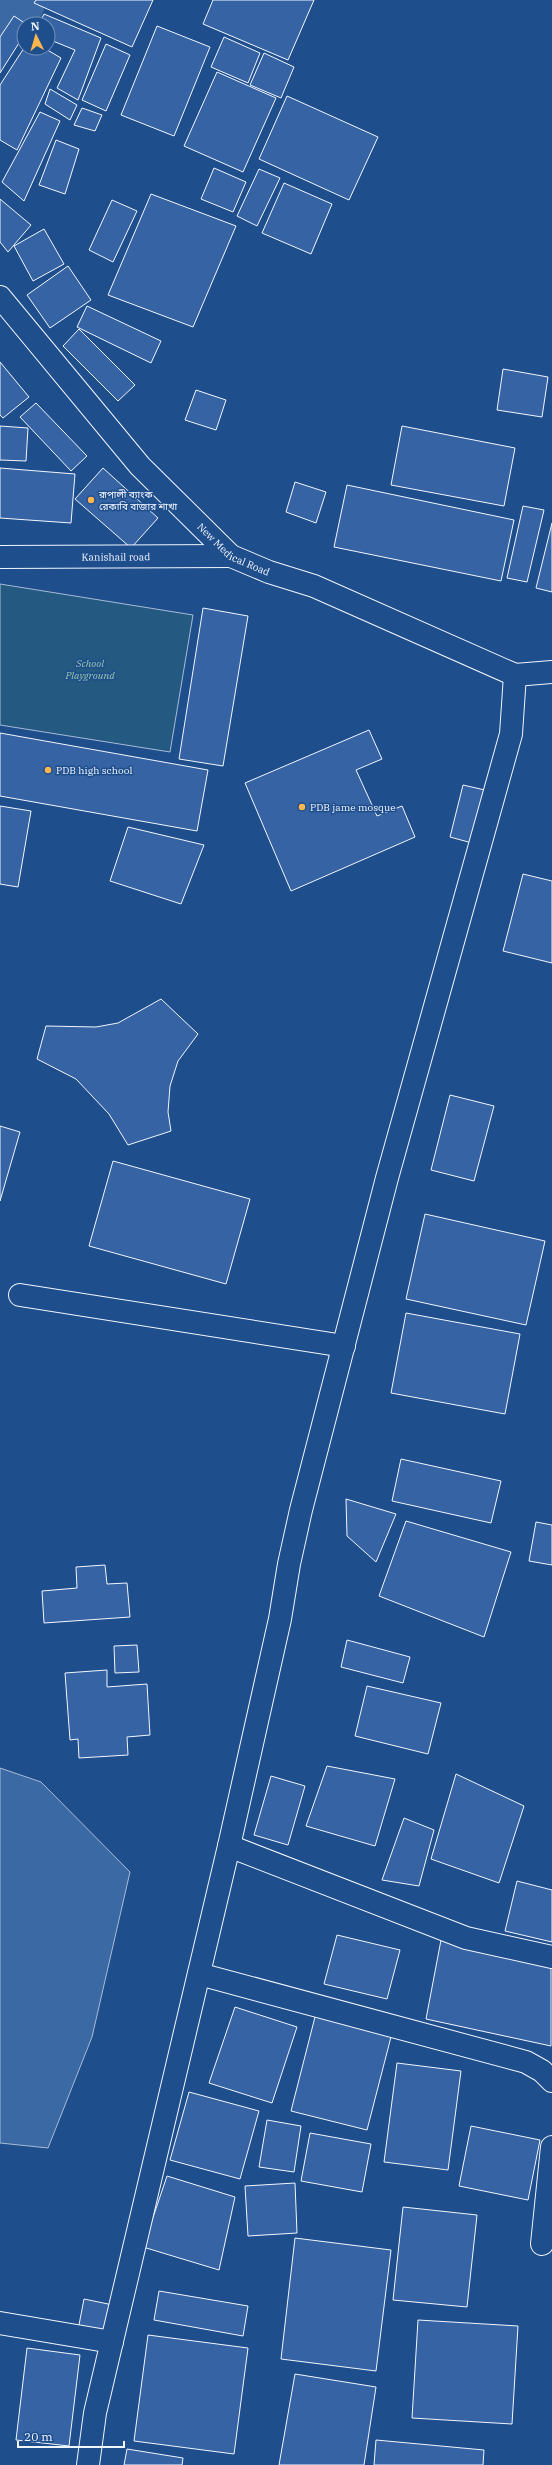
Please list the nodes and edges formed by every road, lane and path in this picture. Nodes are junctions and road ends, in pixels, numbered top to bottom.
1 (0, 297) edge
2 (231, 556) junction
3 (0, 557) edge
4 (552, 672) edge
5 (515, 675) junction
6 (20, 1295) dead end
7 (344, 1346) junction
8 (229, 1846) junction
9 (552, 1957) edge
10 (199, 1974) junction
11 (552, 2081) edge
12 (552, 2147) edge
13 (542, 2244) dead end
14 (0, 2323) edge
15 (112, 2342) junction
16 (88, 2465) edge

1 - 2 street, New Medical Road
2 - 3 street, Kanishail road
2 - 5 street, New Medical Road
4 - 5 street, New Medical Road
5 - 7 street
6 - 7 street
7 - 8 street
8 - 9 street
8 - 10 street
10 - 11 street
10 - 15 street
12 - 13 street
14 - 15 street
15 - 16 street

